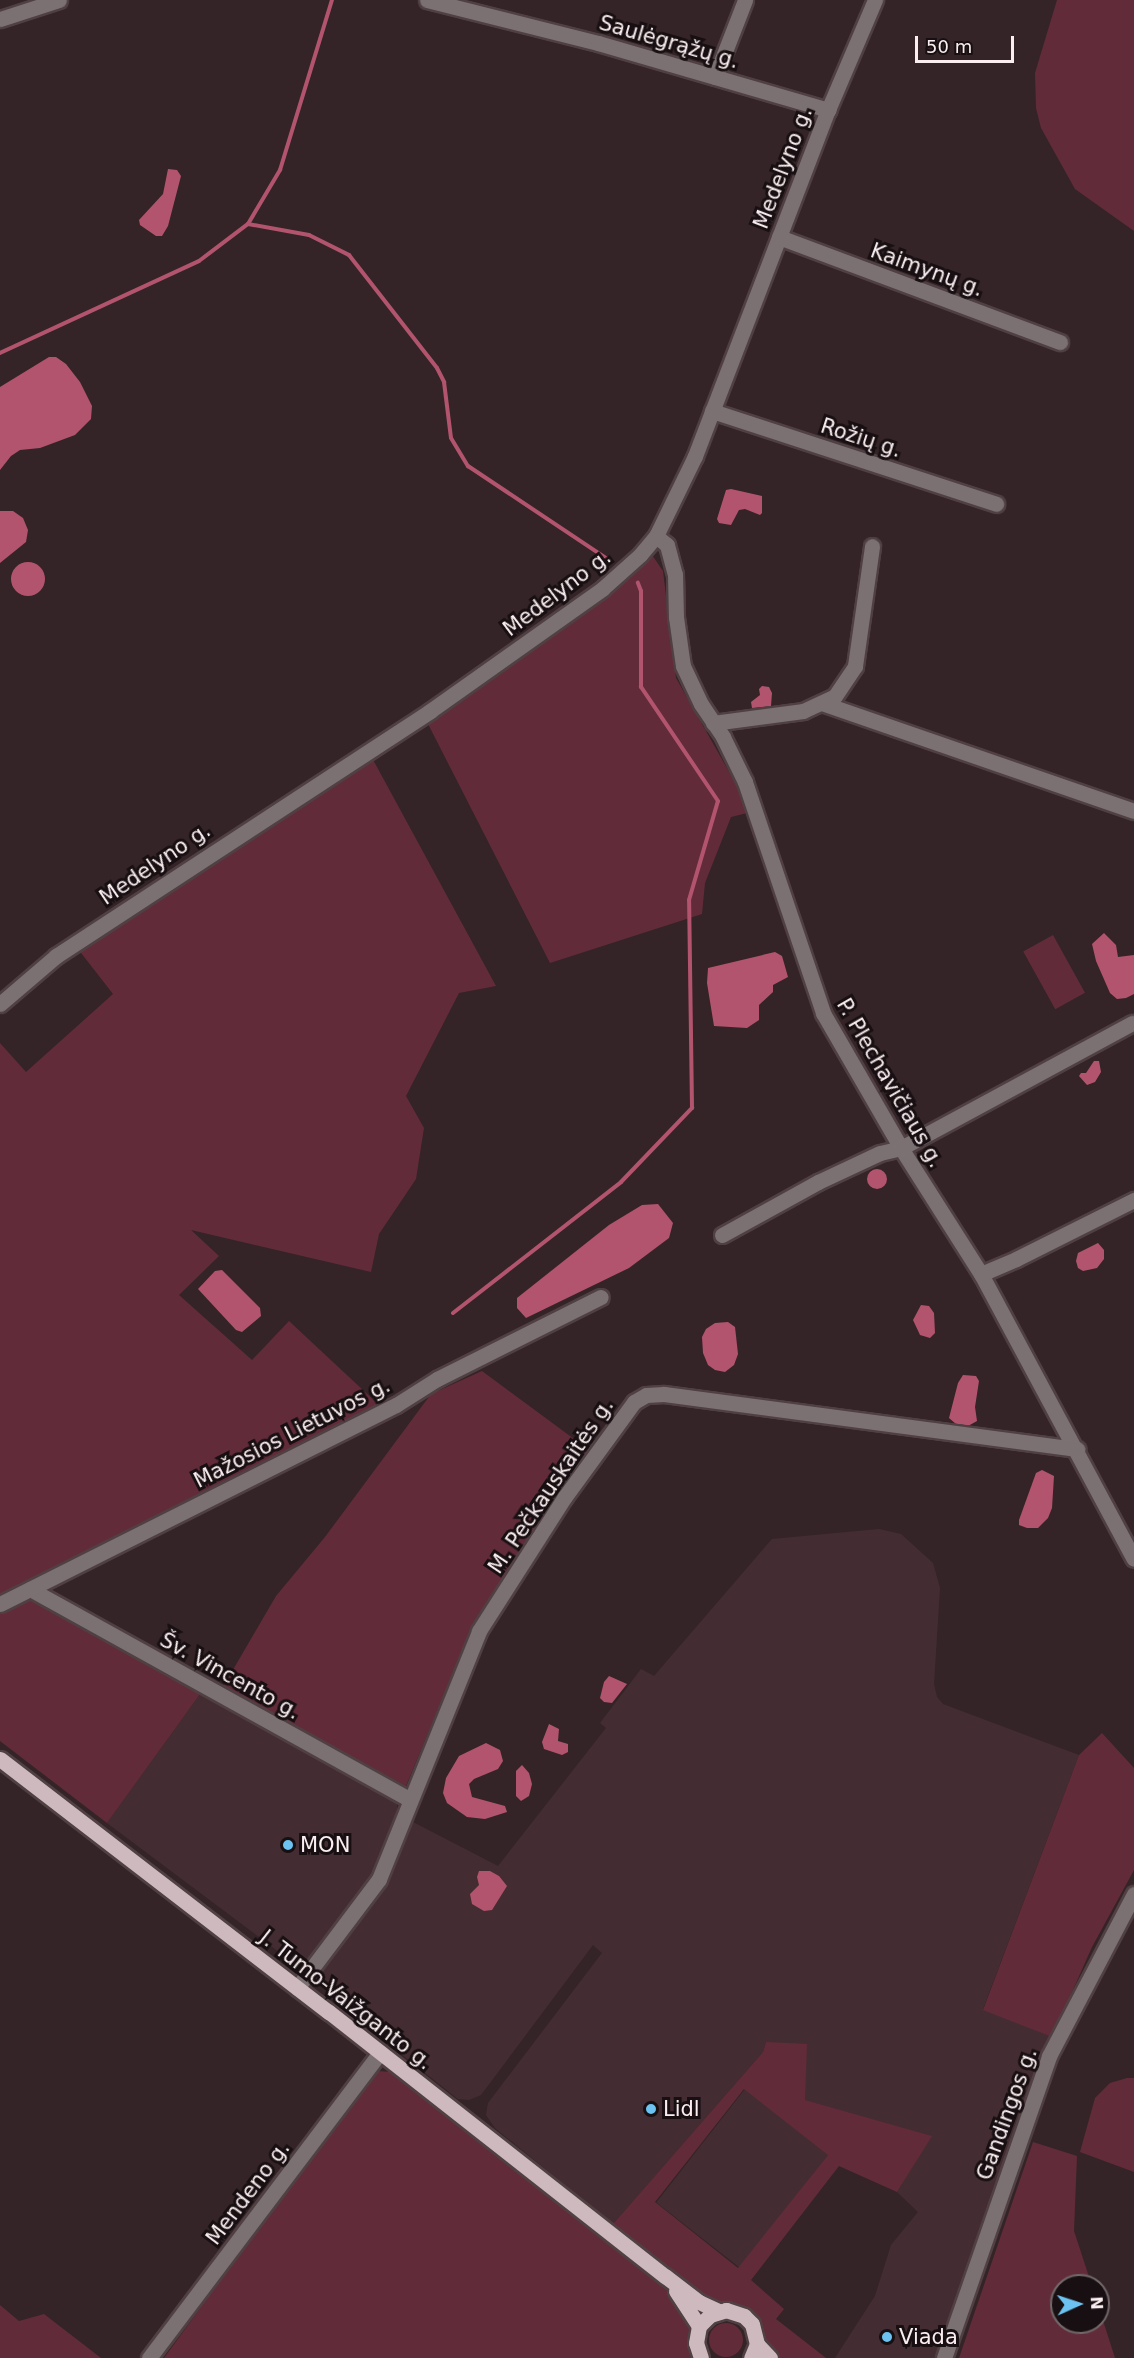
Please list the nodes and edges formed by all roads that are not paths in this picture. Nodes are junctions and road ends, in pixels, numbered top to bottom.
1 (59, 0) edge
2 (427, 0) edge
3 (745, 0) edge
4 (875, 0) edge
5 (0, 19) edge
6 (715, 77) junction
7 (828, 110) junction
8 (779, 237) junction
9 (1060, 342) dead end
10 (712, 411) junction
11 (996, 504) dead end
12 (656, 536) junction
13 (872, 546) dead end
14 (822, 703) junction
15 (713, 723) junction
16 (1134, 811) edge
17 (0, 1004) edge
18 (1132, 1023) dead end
19 (901, 1148) junction
20 (1134, 1200) edge
21 (722, 1235) dead end
22 (981, 1274) junction
23 (601, 1297) dead end
24 (1077, 1449) junction
25 (1134, 1559) edge
26 (30, 1589) junction
27 (0, 1604) edge
28 (0, 1760) edge
29 (410, 1800) junction
30 (1134, 1894) edge
31 (297, 1988) junction
32 (380, 2053) junction
33 (665, 2276) junction
34 (718, 2311) junction
35 (699, 2326) junction
36 (754, 2351) edge
37 (150, 2358) edge
38 (701, 2358) edge
39 (770, 2358) edge
40 (944, 2358) edge

1 - 5 street
2 - 6 street, Saulėgrąžų g.
3 - 6 street
4 - 7 street, Medelyno g.
6 - 7 street, Saulėgrąžų g.
7 - 8 street, Medelyno g.
8 - 9 street, Kaimynų g.
8 - 10 street, Medelyno g.
10 - 11 street, Rožių g.
10 - 12 street, Medelyno g.
12 - 15 street, P. Plechavičiaus g.
12 - 17 street, Medelyno g.
13 - 14 street
14 - 15 street
14 - 16 street
15 - 19 street, P. Plechavičiaus g.
18 - 19 street
19 - 21 street
19 - 22 street, P. Plechavičiaus g.
20 - 22 street
22 - 24 street, P. Plechavičiaus g.
23 - 26 street, Mažosios Lietuvos g.
24 - 25 street, P. Plechavičiaus g.
24 - 29 street, M. Pečkauskaitės g.
26 - 27 street, Mažosios Lietuvos g.
26 - 29 street, Šv. Vincento g.
28 - 31 main road, J. Tumo-Vaižganto g.
29 - 31 street, M. Pečkauskaitės g.
30 - 40 street, Gandingos g.
31 - 32 main road, J. Tumo-Vaižganto g.
32 - 33 main road, J. Tumo-Vaižganto g.
32 - 37 street, Mendeno g.
33 - 34 main road, J. Tumo-Vaižganto g.
33 - 35 main road, J. Tumo-Vaižganto g.
34 - 35 main road
34 - 36 main road, J. Tumo-Vaižganto g.
35 - 38 main road
36 - 39 main road

